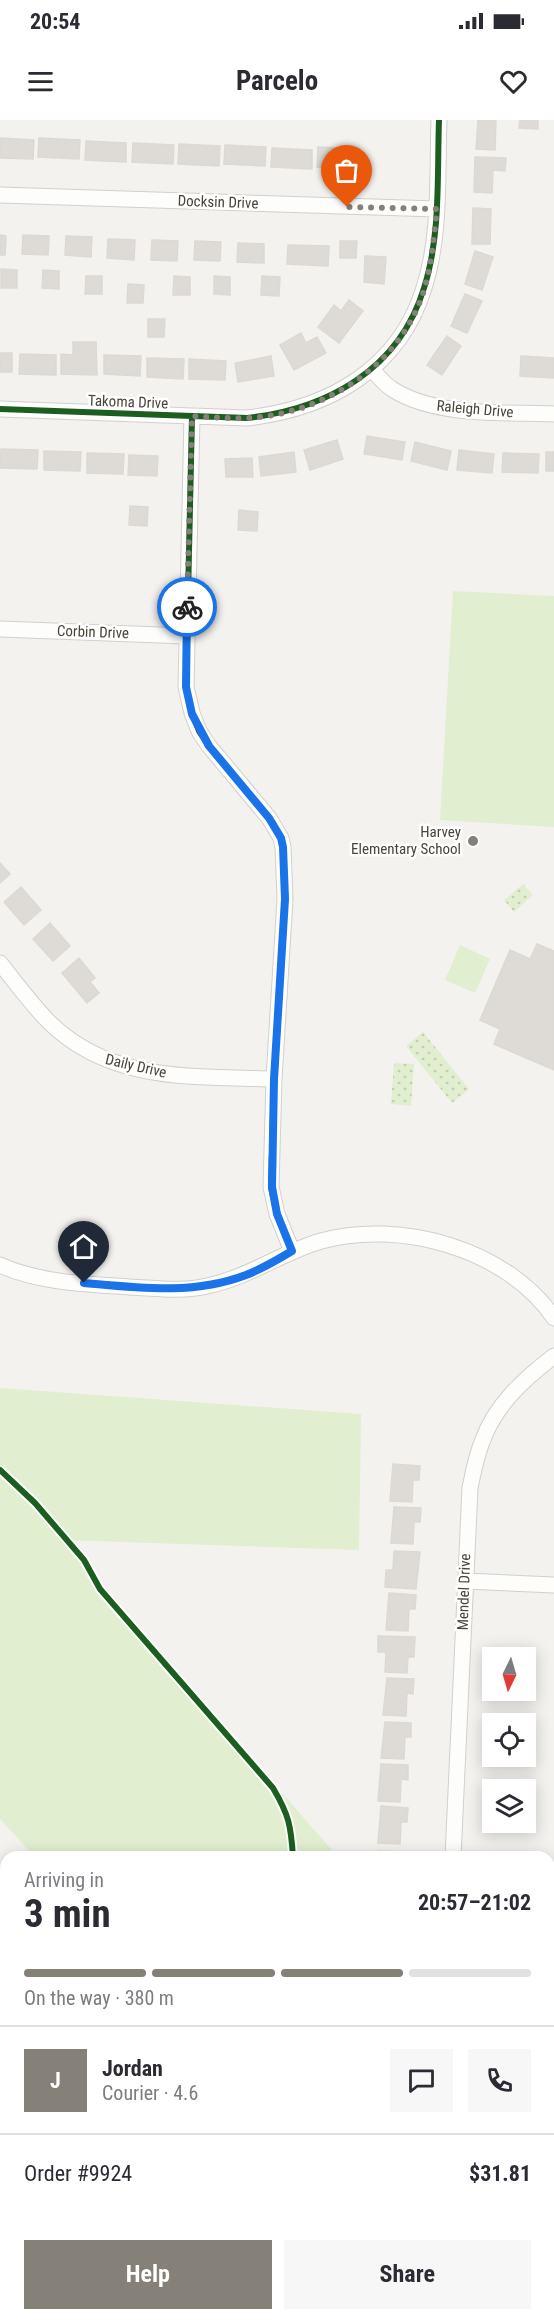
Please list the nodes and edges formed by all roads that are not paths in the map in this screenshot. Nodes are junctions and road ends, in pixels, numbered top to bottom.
1 (439, 120) edge
2 (0, 195) edge
3 (437, 209) junction
4 (372, 369) junction
5 (0, 410) edge
6 (554, 414) edge
7 (192, 416) junction
8 (0, 629) edge
9 (187, 636) junction
10 (0, 963) edge
11 (274, 1079) junction
12 (292, 1251) junction
13 (0, 1265) edge
14 (554, 1318) edge
15 (554, 1356) edge
16 (465, 1581) junction
17 (554, 1585) edge
18 (453, 1851) edge

1 - 3 street, Takoma Drive
2 - 3 street, Docksin Drive
3 - 4 street, Takoma Drive
4 - 6 street, Raleigh Drive
4 - 7 street, Takoma Drive
5 - 7 street, Takoma Drive
7 - 9 street
8 - 9 street, Corbin Drive
9 - 11 street
10 - 11 street, Daily Drive
11 - 12 street
12 - 13 street
12 - 14 street
15 - 16 street, Mendel Drive
16 - 17 street
16 - 18 street, Mendel Drive

